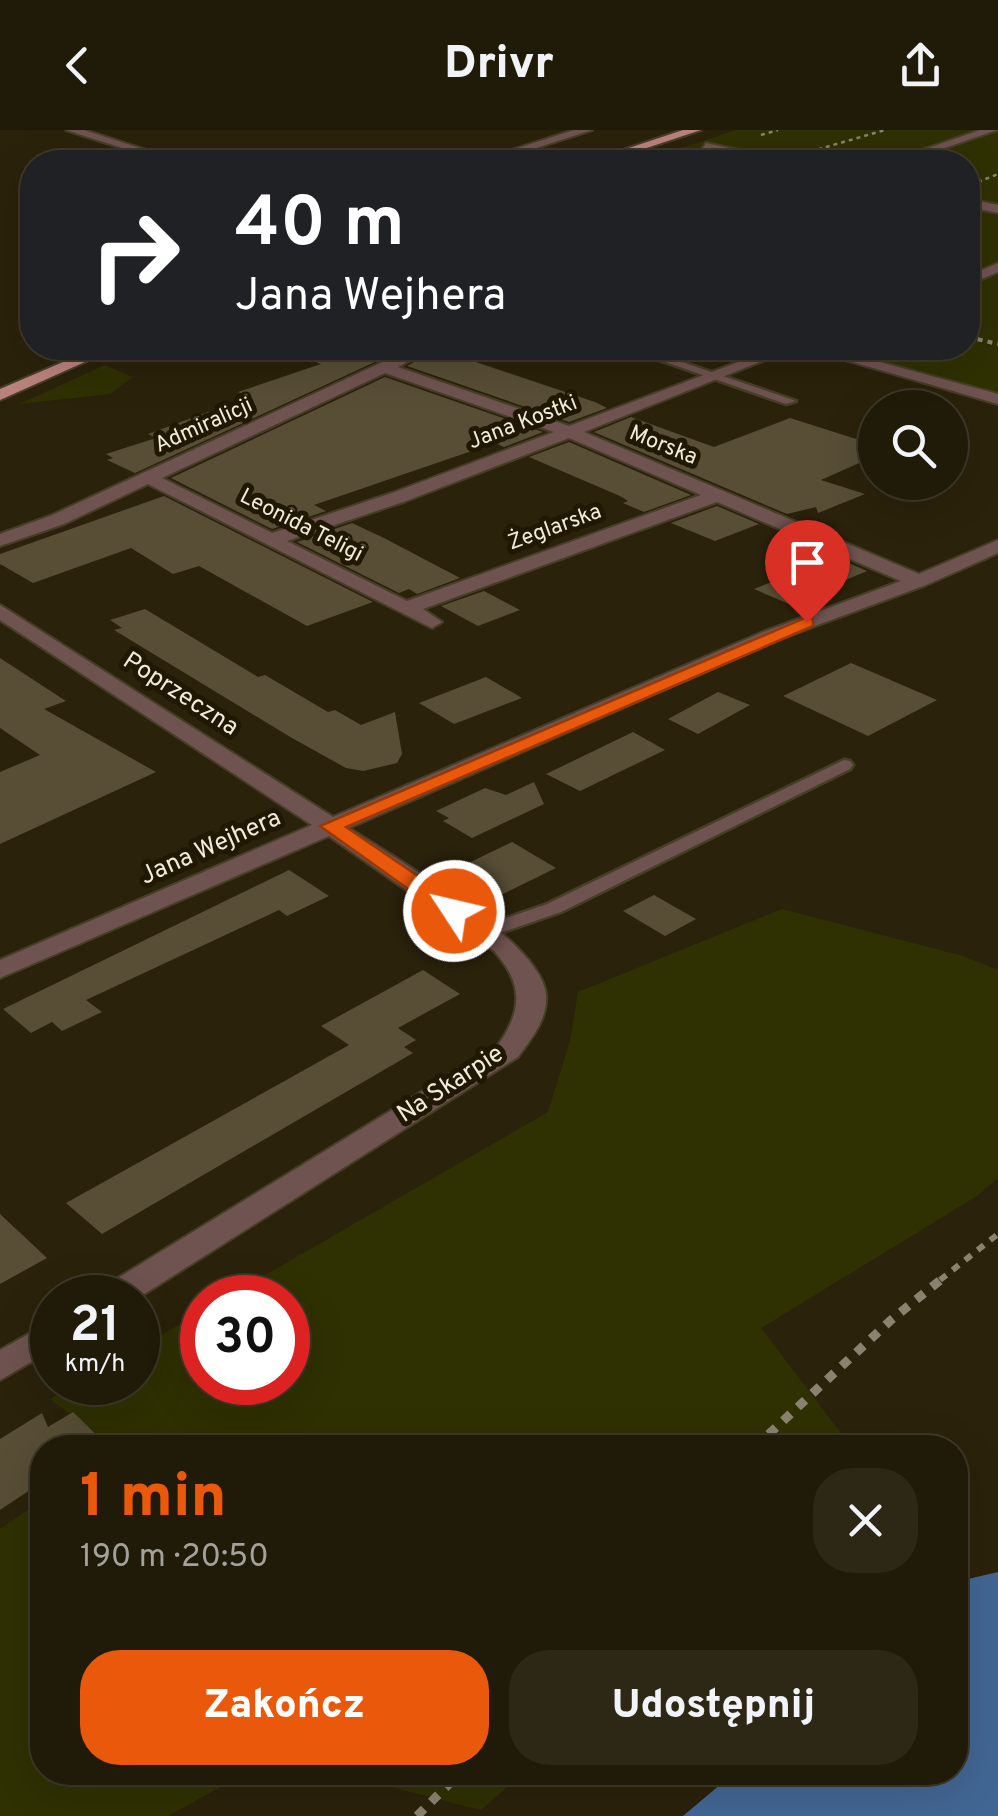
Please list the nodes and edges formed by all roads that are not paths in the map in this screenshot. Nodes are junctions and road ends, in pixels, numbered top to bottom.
1 (586, 130) edge
2 (695, 130) edge
3 (992, 130) edge
4 (78, 131) edge
5 (706, 148) dead end
6 (139, 150) edge
7 (520, 150) edge
8 (631, 150) edge
9 (716, 150) edge
10 (931, 150) edge
11 (80, 360) edge
12 (397, 360) edge
13 (669, 360) edge
14 (756, 360) edge
15 (857, 360) edge
16 (384, 366) junction
17 (716, 375) junction
18 (0, 395) edge
19 (998, 399) edge
20 (790, 401) dead end
21 (564, 430) junction
22 (147, 477) junction
23 (720, 494) junction
24 (273, 539) junction
25 (0, 540) edge
26 (998, 546) edge
27 (919, 580) junction
28 (408, 608) junction
29 (0, 611) edge
30 (432, 622) dead end
31 (844, 765) dead end
32 (330, 826) junction
33 (485, 932) junction
34 (0, 970) edge
35 (149, 1275) edge
36 (30, 1348) edge
37 (0, 1367) edge

1 - 7 street
2 - 8 main road
3 - 10 street
4 - 6 street
5 - 9 street
11 - 18 main road
12 - 16 street, Admiralicji
13 - 17 lane
14 - 17 street, Jana Kostki
15 - 19 street
16 - 21 street, Morska
16 - 22 street, Admiralicji
17 - 20 lane
17 - 21 street, Jana Kostki
21 - 23 street, Morska
21 - 24 street, Jana Kostki
22 - 24 street, Leonida Teligi
22 - 25 street, Admiralicji
23 - 27 street, Morska
23 - 28 street, Żeglarska
24 - 28 street, Leonida Teligi
26 - 27 street, Jana Wejhera
27 - 32 street, Jana Wejhera
28 - 30 street, Leonida Teligi
29 - 32 street, Poprzeczna
31 - 33 lane
32 - 33 street, Na Skarpie
32 - 34 street, Jana Wejhera
33 - 35 street, Na Skarpie
36 - 37 street

